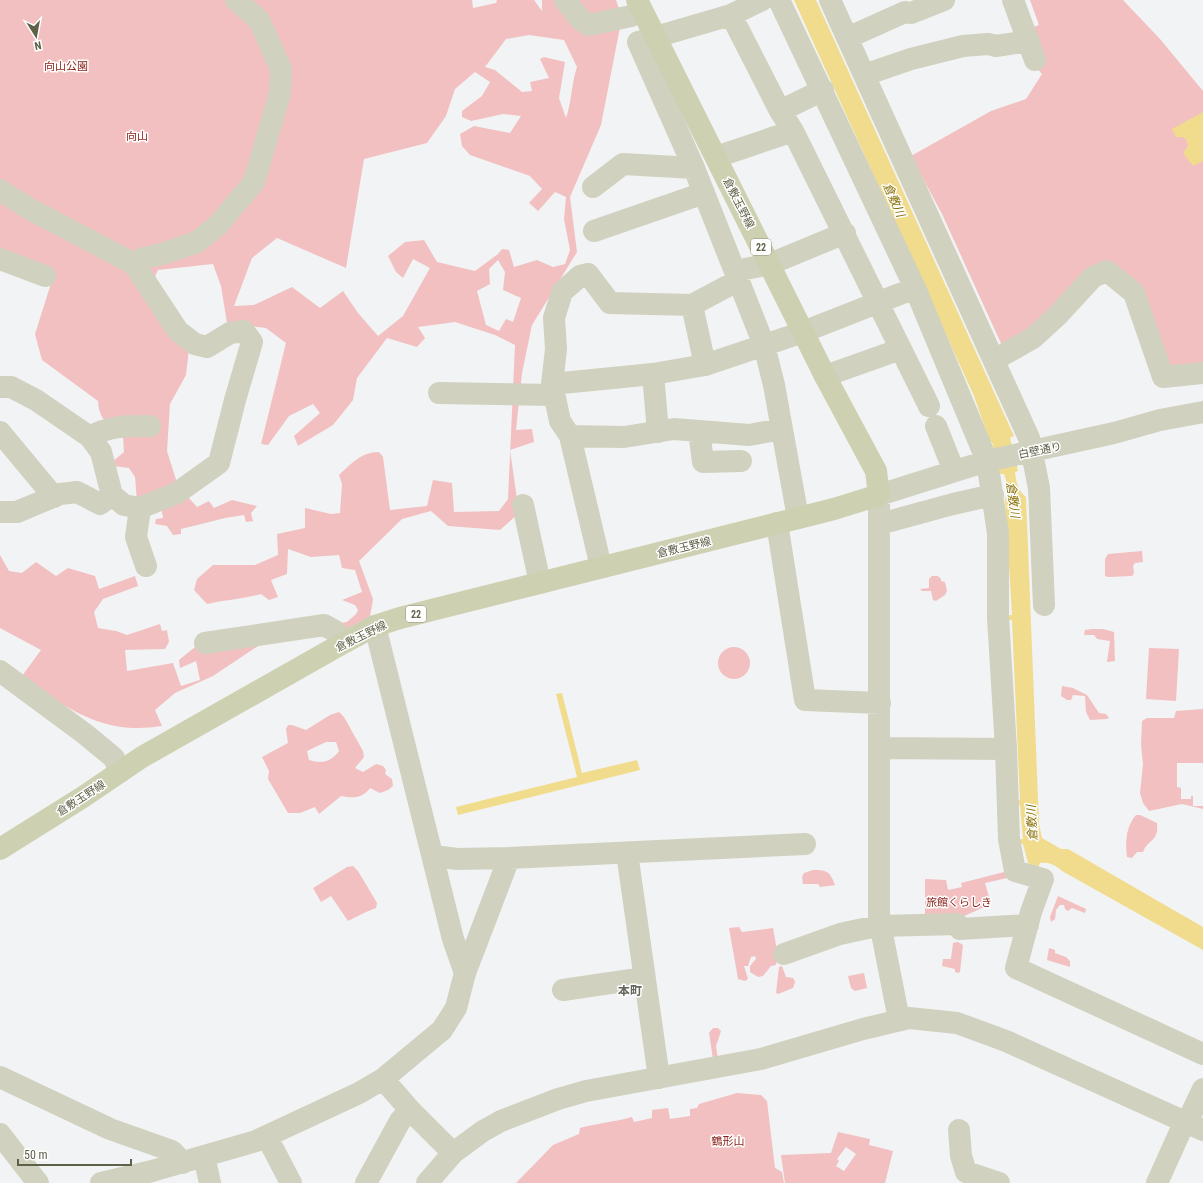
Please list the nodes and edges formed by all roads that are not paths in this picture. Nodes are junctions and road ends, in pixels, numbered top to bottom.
1 (236, 0) edge
2 (565, 0) edge
3 (762, 0) edge
4 (779, 0) edge
5 (830, 0) edge
6 (944, 0) edge
7 (1013, 0) edge
8 (635, 6) edge
9 (731, 15) junction
10 (847, 38) junction
11 (646, 40) junction
12 (864, 75) junction
13 (823, 90) junction
14 (780, 111) junction
15 (793, 131) junction
16 (716, 157) junction
17 (694, 168) junction
18 (594, 188) dead end
19 (0, 190) edge
20 (704, 193) junction
21 (594, 231) dead end
22 (845, 233) junction
23 (0, 259) edge
24 (134, 264) junction
25 (770, 264) junction
26 (45, 276) dead end
27 (737, 276) junction
28 (915, 288) junction
29 (878, 302) junction
30 (692, 305) junction
31 (802, 332) junction
32 (764, 344) junction
33 (902, 349) junction
34 (994, 360) junction
35 (705, 365) junction
36 (1203, 373) edge
37 (653, 374) junction
38 (825, 376) junction
39 (0, 387) edge
40 (553, 389) junction
41 (439, 393) dead end
42 (929, 406) dead end
43 (1203, 412) edge
44 (150, 426) dead end
45 (936, 426) dead end
46 (782, 429) junction
47 (699, 431) junction
48 (0, 432) edge
49 (658, 432) junction
50 (570, 436) junction
51 (90, 437) junction
52 (1007, 456) junction
53 (741, 461) dead end
54 (954, 471) junction
55 (112, 495) junction
56 (879, 495) junction
57 (993, 495) junction
58 (54, 497) junction
59 (523, 505) dead end
60 (140, 508) junction
61 (0, 512) edge
62 (798, 518) junction
63 (777, 523) junction
64 (880, 524) junction
65 (146, 566) dead end
66 (602, 567) junction
67 (540, 583) junction
68 (1044, 605) dead end
69 (375, 626) junction
70 (345, 642) junction
71 (205, 643) dead end
72 (0, 671) edge
73 (880, 703) junction
74 (879, 748) junction
75 (1006, 749) junction
76 (120, 772) junction
77 (805, 844) dead end
78 (0, 849) edge
79 (626, 853) junction
80 (434, 856) junction
81 (509, 858) junction
82 (1028, 925) junction
83 (880, 926) junction
84 (784, 954) dead end
85 (465, 973) junction
86 (644, 978) junction
87 (563, 990) dead end
88 (899, 1020) junction
89 (1203, 1054) edge
90 (0, 1077) edge
91 (659, 1078) junction
92 (383, 1079) junction
93 (1203, 1089) edge
94 (410, 1110) junction
95 (1194, 1126) edge
96 (959, 1130) dead end
97 (0, 1134) edge
98 (267, 1137) junction
99 (453, 1153) junction
100 (204, 1156) junction
101 (183, 1163) junction
102 (152, 1177) edge
103 (38, 1183) edge
104 (101, 1183) edge
105 (210, 1183) edge
106 (291, 1183) edge
107 (366, 1183) edge
108 (427, 1183) edge
109 (999, 1183) edge
110 (1157, 1183) edge

1 - 24 street
2 - 8 street
3 - 9 street
4 - 13 street
5 - 10 street
6 - 10 street
7 - 12 street
8 - 11 main road, 倉敷玉野線 / 22
9 - 11 street
9 - 14 street
10 - 12 street
11 - 16 main road, 倉敷玉野線 / 22
11 - 17 street
12 - 34 street
13 - 14 street
13 - 28 street
14 - 15 street
15 - 16 street
15 - 22 street
16 - 25 main road, 倉敷玉野線 / 22
17 - 18 street
17 - 20 street
19 - 24 street
20 - 21 street
20 - 27 street
22 - 25 street
22 - 29 street
23 - 26 street
24 - 60 street
25 - 27 street
25 - 31 main road, 倉敷玉野線 / 22
27 - 30 street
27 - 32 street
28 - 29 street
28 - 52 street
29 - 31 street
29 - 33 street
30 - 35 street
30 - 40 street
31 - 32 street
31 - 38 main road, 倉敷玉野線 / 22
32 - 35 street
32 - 46 street
33 - 38 street
33 - 42 street
34 - 36 street
34 - 52 street
35 - 37 street
37 - 40 street
37 - 49 street
38 - 56 main road, 倉敷玉野線 / 22
39 - 51 street
40 - 41 street
40 - 50 street
43 - 52 street, 白壁通り
44 - 51 street
45 - 54 street
46 - 47 street
46 - 62 street
47 - 49 street
47 - 53 street
48 - 58 street
49 - 50 street
50 - 66 street
51 - 55 street
52 - 54 street, 白壁通り
52 - 57 street
52 - 68 street
54 - 56 street, 白壁通り
55 - 58 street
55 - 60 street
56 - 62 main road, 倉敷玉野線 / 22
56 - 64 street
57 - 64 street
57 - 75 street
58 - 61 street
59 - 67 street
60 - 65 street
62 - 63 main road, 倉敷玉野線 / 22
63 - 66 main road, 倉敷玉野線 / 22
63 - 73 street
64 - 73 street
66 - 67 main road, 倉敷玉野線 / 22
67 - 69 main road, 倉敷玉野線 / 22
69 - 70 main road, 倉敷玉野線 / 22
69 - 80 street
70 - 71 street
70 - 76 main road, 倉敷玉野線 / 22
72 - 76 street
73 - 74 street
74 - 75 street
74 - 83 street
75 - 82 street
76 - 78 main road, 倉敷玉野線 / 22
77 - 79 street
79 - 81 street
79 - 86 street
80 - 81 street
80 - 85 street
81 - 85 street
82 - 83 street
82 - 89 street
83 - 84 street
83 - 88 street
85 - 92 street
86 - 87 street
86 - 91 street
88 - 91 street
88 - 95 street
90 - 101 street
91 - 99 street
92 - 94 street
92 - 98 street
93 - 95 street
94 - 99 street
94 - 107 street
95 - 110 street
96 - 109 street
97 - 103 street
98 - 100 street
98 - 106 street
99 - 108 street
100 - 101 street
100 - 105 street
101 - 102 street
102 - 104 street

